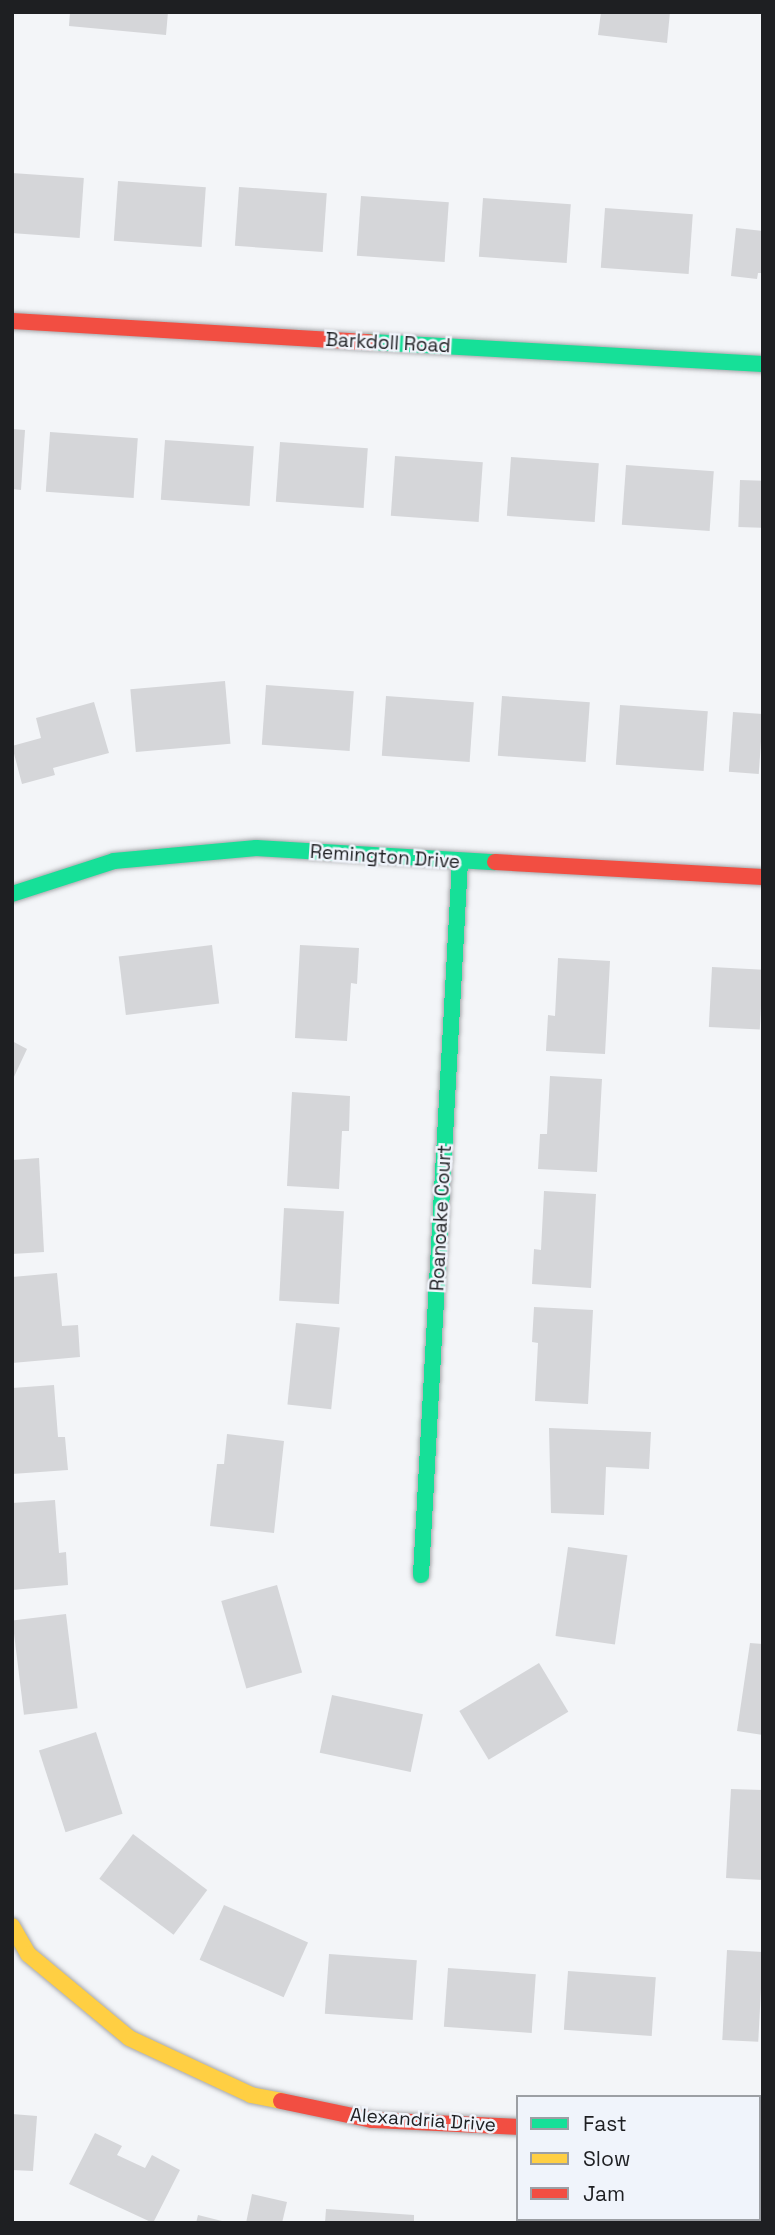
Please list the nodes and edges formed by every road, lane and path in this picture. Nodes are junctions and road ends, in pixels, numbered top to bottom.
1 (12, 321) edge
2 (763, 364) edge
3 (460, 862) junction
4 (763, 877) edge
5 (12, 894) edge
6 (421, 1575) dead end
7 (12, 1926) edge
8 (20, 1959) edge
9 (516, 2127) edge

1 - 2 street, Barkdoll Road
3 - 4 street, Remington Drive
3 - 5 street, Remington Drive
3 - 6 street, Roanoake Court
7 - 8 street, Alexandria Drive
8 - 9 street, Alexandria Drive

